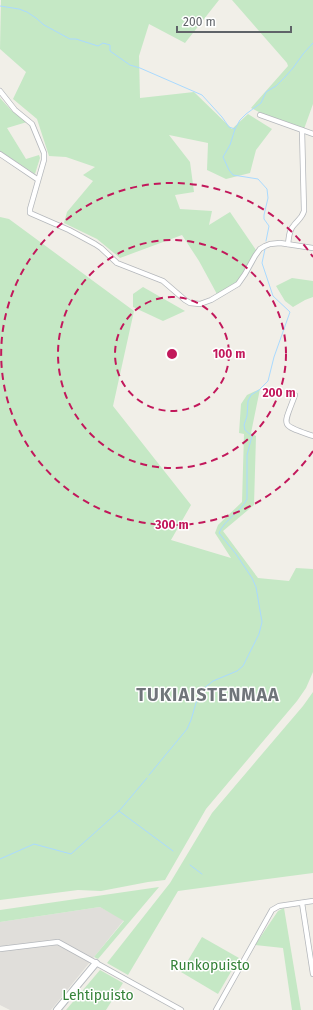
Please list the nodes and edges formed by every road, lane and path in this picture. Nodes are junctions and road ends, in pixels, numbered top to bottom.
1 (0, 91) edge
2 (260, 115) dead end
3 (302, 130) junction
4 (313, 134) edge
5 (0, 154) edge
6 (37, 179) junction
7 (288, 244) junction
8 (313, 248) edge
9 (295, 395) dead end
10 (313, 436) edge
11 (313, 901) edge
12 (302, 902) junction
13 (0, 949) edge
14 (96, 963) junction
15 (313, 974) edge
16 (57, 1010) edge
17 (181, 1010) edge
18 (216, 1010) edge

1 - 6 street
2 - 3 street
3 - 4 street
3 - 7 street
5 - 6 street
6 - 7 street
7 - 8 street
9 - 10 street
11 - 12 street
12 - 15 street
12 - 18 street
13 - 14 street
14 - 16 street
14 - 17 street

